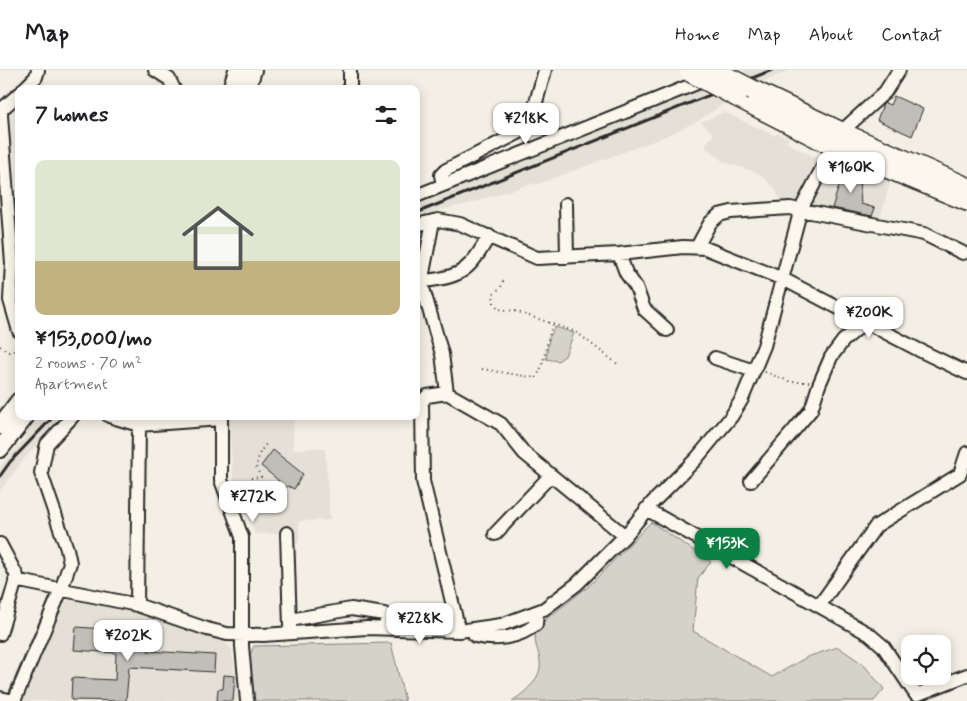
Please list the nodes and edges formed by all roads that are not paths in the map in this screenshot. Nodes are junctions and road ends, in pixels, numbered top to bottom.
1 (38, 70) edge
2 (155, 70) edge
3 (237, 70) edge
4 (253, 70) edge
5 (350, 70) edge
6 (545, 70) edge
7 (714, 70) edge
8 (730, 70) edge
9 (899, 70) edge
10 (688, 71) edge
11 (171, 79) edge
12 (28, 85) edge
13 (232, 85) edge
14 (248, 85) edge
15 (350, 85) edge
16 (745, 94) junction
17 (15, 98) edge
18 (1, 115) edge
19 (837, 139) junction
20 (13, 178) edge
21 (442, 185) junction
22 (967, 187) edge
23 (420, 194) edge
24 (967, 201) edge
25 (566, 204) dead end
26 (801, 209) junction
27 (433, 221) junction
28 (420, 223) edge
29 (489, 236) junction
30 (697, 247) junction
31 (963, 253) dead end
32 (619, 254) junction
33 (567, 257) junction
34 (6, 263) edge
35 (15, 277) edge
36 (783, 279) junction
37 (422, 281) junction
38 (15, 282) edge
39 (15, 317) edge
40 (864, 322) junction
41 (667, 330) dead end
42 (715, 358) dead end
43 (755, 370) junction
44 (967, 373) edge
45 (446, 393) junction
46 (15, 409) edge
47 (20, 420) edge
48 (69, 420) edge
49 (123, 420) edge
50 (190, 420) edge
51 (221, 420) edge
52 (139, 425) junction
53 (4, 430) edge
54 (0, 449) edge
55 (967, 453) edge
56 (551, 475) junction
57 (751, 481) dead end
58 (646, 509) junction
59 (287, 533) dead end
60 (495, 534) dead end
61 (625, 536) junction
62 (0, 544) edge
63 (16, 578) junction
64 (62, 590) junction
65 (137, 605) junction
66 (819, 606) junction
67 (290, 620) junction
68 (386, 629) junction
69 (459, 631) junction
70 (290, 633) junction
71 (0, 634) edge
72 (243, 634) junction
73 (967, 675) edge
74 (0, 698) edge
75 (916, 698) edge
76 (14, 701) edge
77 (247, 701) edge

1 - 12 street
2 - 11 street
3 - 13 main road
4 - 14 main road
5 - 15 street
6 - 21 street
7 - 16 highway, bridge
8 - 21 street
9 - 19 street
10 - 16 highway, bridge
16 - 19 highway
17 - 18 street
18 - 20 street
19 - 22 highway
19 - 24 highway
19 - 26 street
20 - 34 street
21 - 23 street
25 - 33 street
26 - 30 street
26 - 31 street
26 - 36 street
27 - 28 street
27 - 29 street
27 - 37 street
29 - 33 street
29 - 37 street
30 - 32 street
30 - 36 street
32 - 33 street
32 - 41 street
34 - 35 street
36 - 40 street
36 - 43 street
37 - 45 street
38 - 39 street
40 - 44 street
40 - 57 street
42 - 43 street
43 - 58 street
45 - 56 street
45 - 69 street
46 - 53 main road
47 - 53 main road
48 - 64 street
49 - 52 street
50 - 52 street
51 - 72 street
52 - 65 street
53 - 54 main road
55 - 66 street
56 - 60 street
56 - 61 street
58 - 61 street
58 - 66 street
59 - 67 street
61 - 69 street
62 - 63 street
63 - 64 street
63 - 71 street
64 - 65 street
64 - 76 street
65 - 72 street
66 - 75 street
67 - 68 street
67 - 70 street
68 - 69 street
68 - 70 street
70 - 72 street
72 - 77 street
73 - 75 street
74 - 76 street

